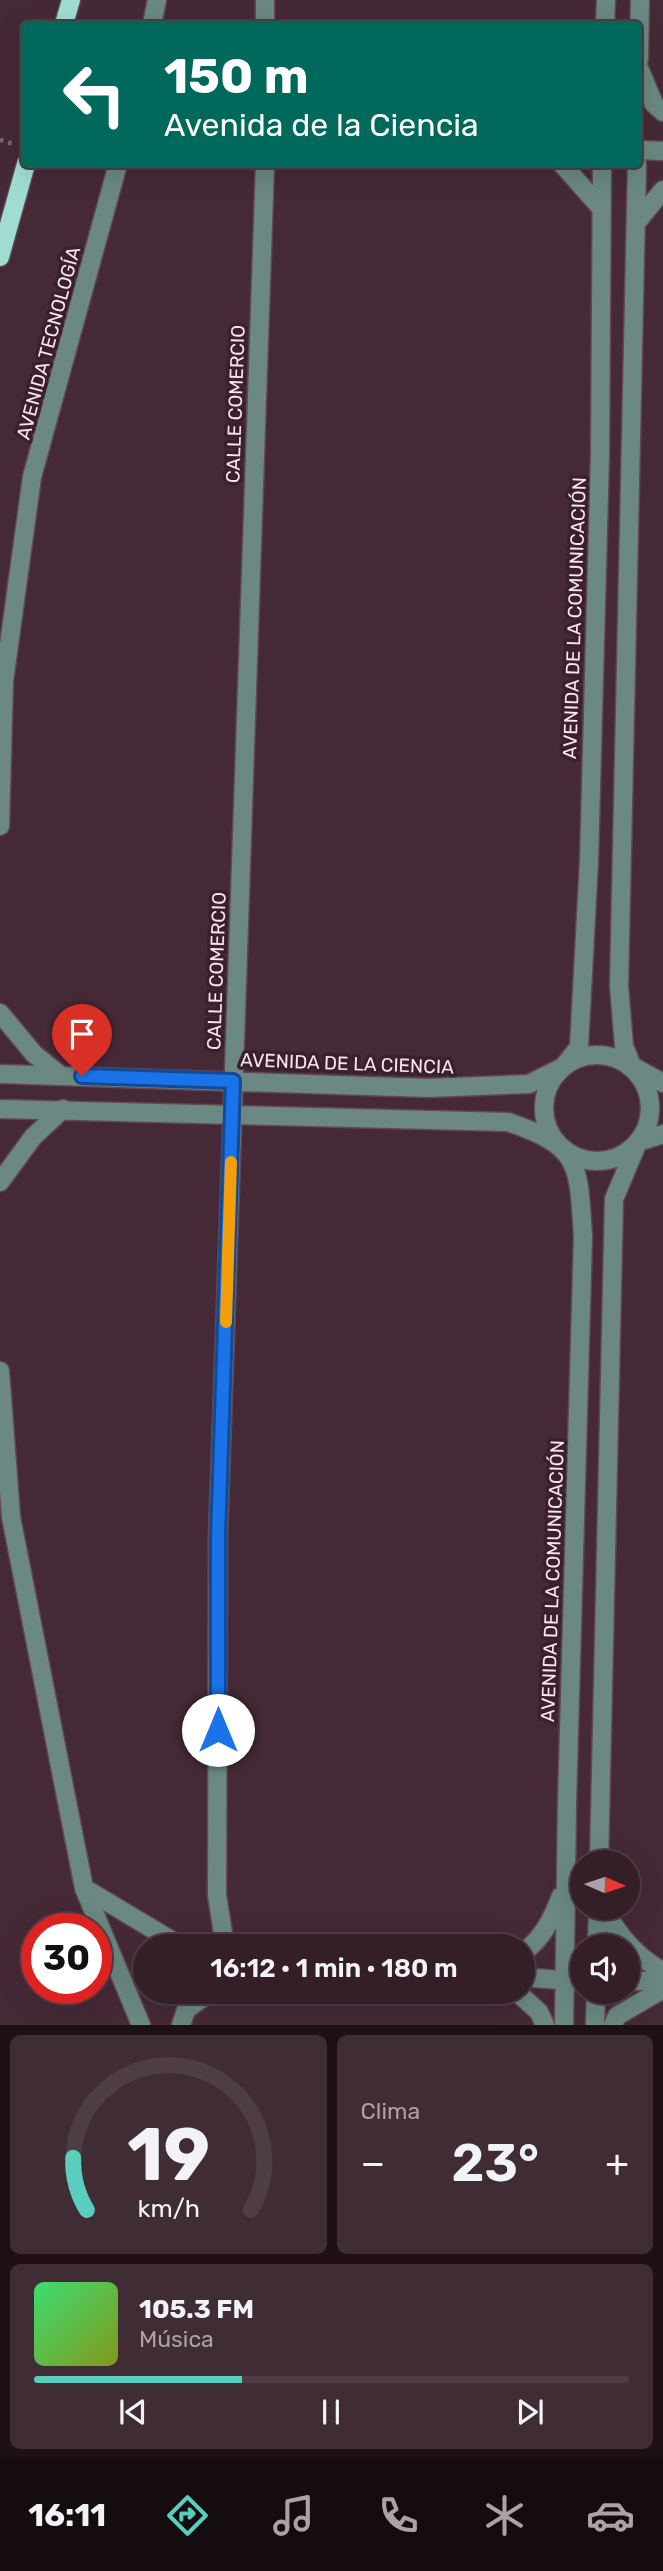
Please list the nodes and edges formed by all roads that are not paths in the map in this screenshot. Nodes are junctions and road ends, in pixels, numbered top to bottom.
1 (71, 0) edge
2 (157, 0) edge
3 (265, 0) edge
4 (606, 0) edge
5 (640, 0) edge
6 (65, 21) edge
7 (153, 21) edge
8 (265, 21) edge
9 (605, 21) edge
10 (640, 21) edge
11 (642, 75) edge
12 (663, 112) edge
13 (642, 150) edge
14 (663, 151) edge
15 (25, 168) edge
16 (117, 168) edge
17 (265, 168) edge
18 (566, 168) edge
19 (602, 168) edge
20 (637, 168) edge
21 (663, 190) edge
22 (601, 208) junction
23 (636, 223) junction
24 (0, 257) edge
25 (0, 826) edge
26 (0, 1013) edge
27 (632, 1066) junction
28 (563, 1067) junction
29 (0, 1074) edge
30 (60, 1075) junction
31 (233, 1081) junction
32 (663, 1083) edge
33 (0, 1109) edge
34 (62, 1109) junction
35 (232, 1115) junction
36 (663, 1134) edge
37 (638, 1142) junction
38 (558, 1144) junction
39 (0, 1182) edge
40 (0, 1371) edge
41 (599, 1850) edge
42 (566, 1882) junction
43 (84, 1888) junction
44 (611, 1920) edge
45 (161, 1934) edge
46 (223, 1934) edge
47 (570, 1934) edge
48 (535, 1944) edge
49 (663, 1971) edge
50 (535, 1978) edge
51 (570, 1981) edge
52 (663, 1981) edge
53 (640, 1982) edge
54 (663, 1989) edge
55 (570, 1999) edge
56 (194, 2004) edge
57 (530, 2004) edge
58 (595, 2004) edge
59 (141, 2025) edge
60 (181, 2025) edge
61 (545, 2025) edge
62 (564, 2025) edge
63 (594, 2025) edge
64 (612, 2025) edge

1 - 6 main road
2 - 7 street
3 - 8 street
4 - 9 street
5 - 10 street
11 - 12 street
13 - 14 street
15 - 24 main road
16 - 25 street, AVENIDA TECNOLOGÍA
17 - 31 street, CALLE COMERCIO
18 - 22 street
19 - 22 street, AVENIDA DE LA COMUNICACIÓN
20 - 23 street
21 - 23 street
22 - 28 street, AVENIDA DE LA COMUNICACIÓN
23 - 27 street
26 - 30 street
27 - 28 street
27 - 32 street
27 - 37 street
28 - 31 street, AVENIDA DE LA CIENCIA
28 - 38 street
29 - 30 street, AVENIDA DE LA CIENCIA
30 - 31 street, AVENIDA DE LA CIENCIA
31 - 35 street, CALLE COMERCIO
33 - 34 street
34 - 35 street
34 - 39 street
35 - 38 street
35 - 46 street, CALLE COMERCIO
36 - 37 street
37 - 38 street
37 - 41 street
38 - 42 street, AVENIDA DE LA COMUNICACIÓN
40 - 43 street
42 - 47 street, AVENIDA DE LA COMUNICACIÓN
42 - 48 street
43 - 45 street
43 - 59 street
44 - 49 street
50 - 51 street
52 - 53 street
54 - 64 street
55 - 62 street, AVENIDA DE LA COMUNICACIÓN
56 - 60 street
57 - 61 street
58 - 63 street

